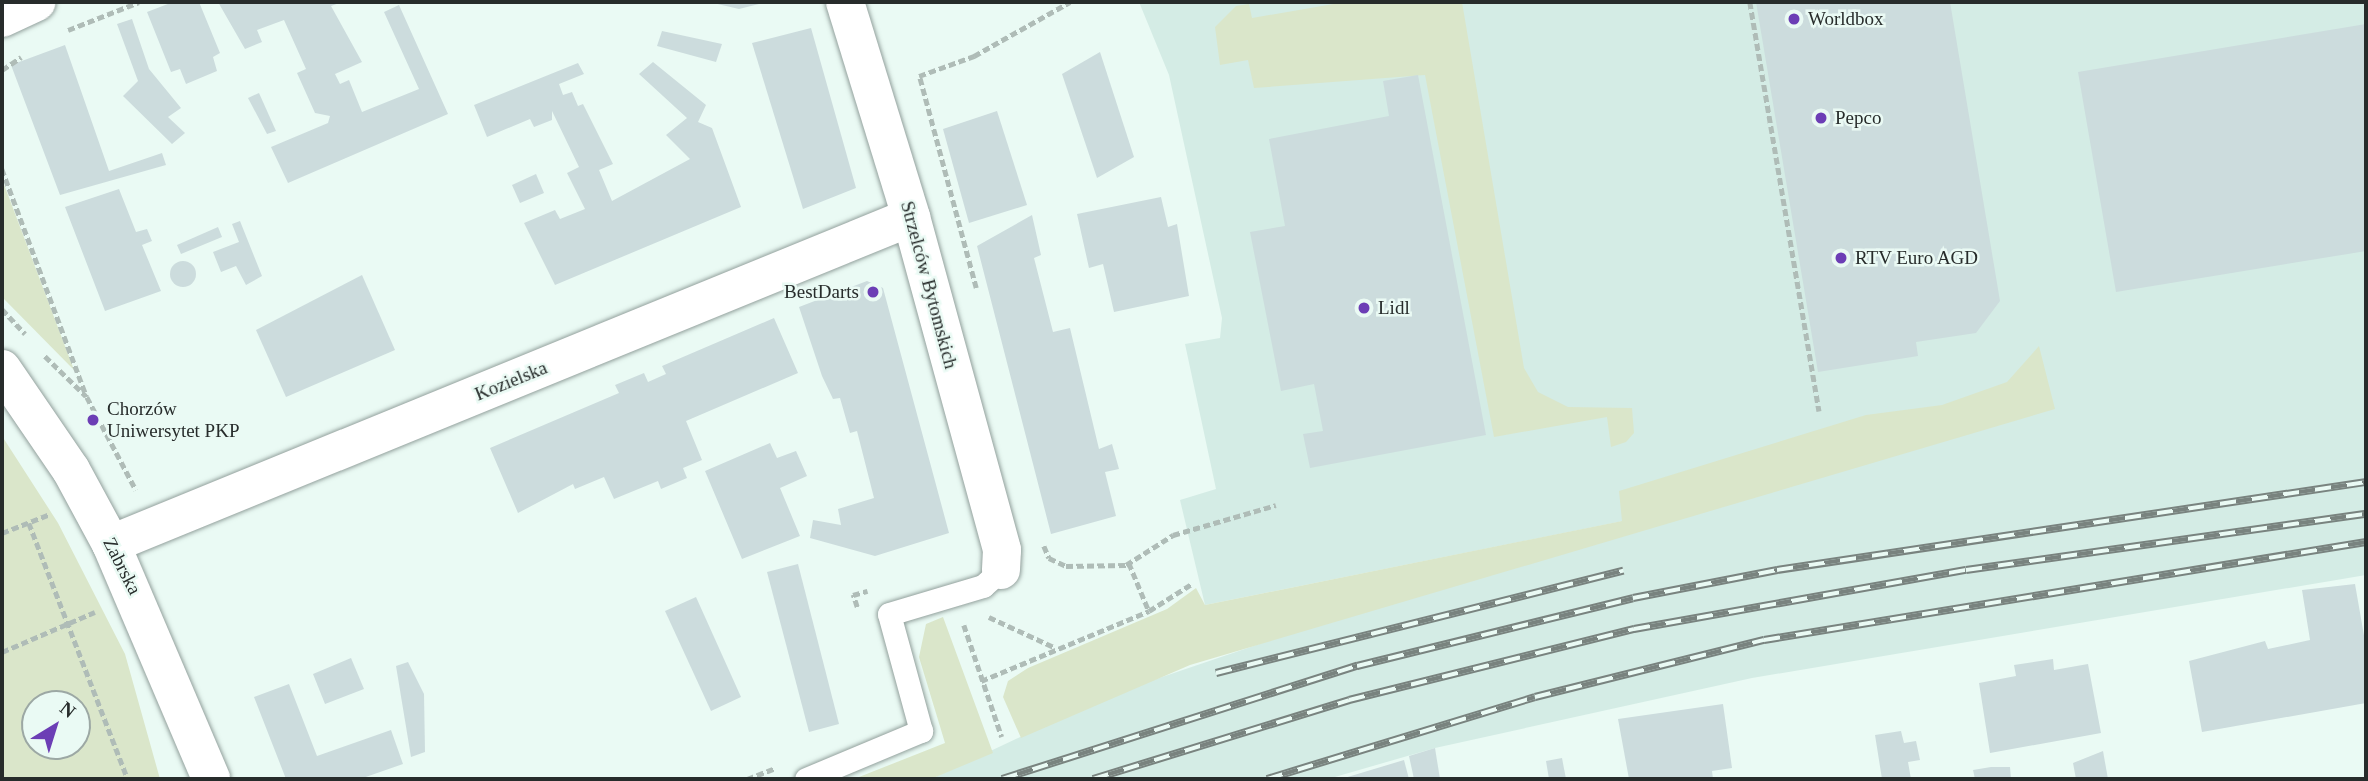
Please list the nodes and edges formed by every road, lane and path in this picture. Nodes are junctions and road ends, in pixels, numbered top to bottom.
1 (37, 2) edge
2 (139, 2) edge
3 (845, 2) edge
4 (1070, 2) edge
5 (1750, 2) edge
6 (2, 18) edge
7 (64, 32) dead end
8 (31, 50) dead end
9 (2, 69) edge
10 (932, 126) dead end
11 (2, 169) edge
12 (911, 217) junction
13 (2, 369) edge
14 (1819, 411) dead end
15 (143, 495) dead end
16 (1276, 505) dead end
17 (57, 511) dead end
18 (29, 523) junction
19 (2, 533) edge
20 (1041, 541) dead end
21 (111, 544) junction
22 (1129, 563) junction
23 (1001, 570) joint
24 (1193, 583) dead end
25 (877, 588) dead end
26 (109, 606) dead end
27 (1149, 611) junction
28 (960, 614) dead end
29 (861, 620) dead end
30 (67, 622) junction
31 (964, 626) junction
32 (1055, 647) junction
33 (2, 652) edge
34 (982, 681) junction
35 (1002, 737) dead end
36 (783, 764) dead end
37 (128, 779) edge
38 (211, 779) edge
39 (747, 779) edge
40 (806, 779) edge

1 - 6 street
2 - 7 path
3 - 12 street, Strzelców Bytomskich
4 - 10 path
5 - 14 path
8 - 9 path
11 - 15 path
12 - 21 street, Kozielska
12 - 23 street, Strzelców Bytomskich
13 - 21 street, Zabrska
16 - 22 path
17 - 18 path
18 - 19 path
18 - 30 path
20 - 22 path
21 - 38 street, Zabrska
22 - 27 path
23 - 40 lane
24 - 27 path
25 - 29 path
26 - 30 path
27 - 32 path
28 - 31 path
30 - 33 path
30 - 37 path
31 - 32 path
31 - 34 path
32 - 34 path
34 - 35 path
36 - 39 path

